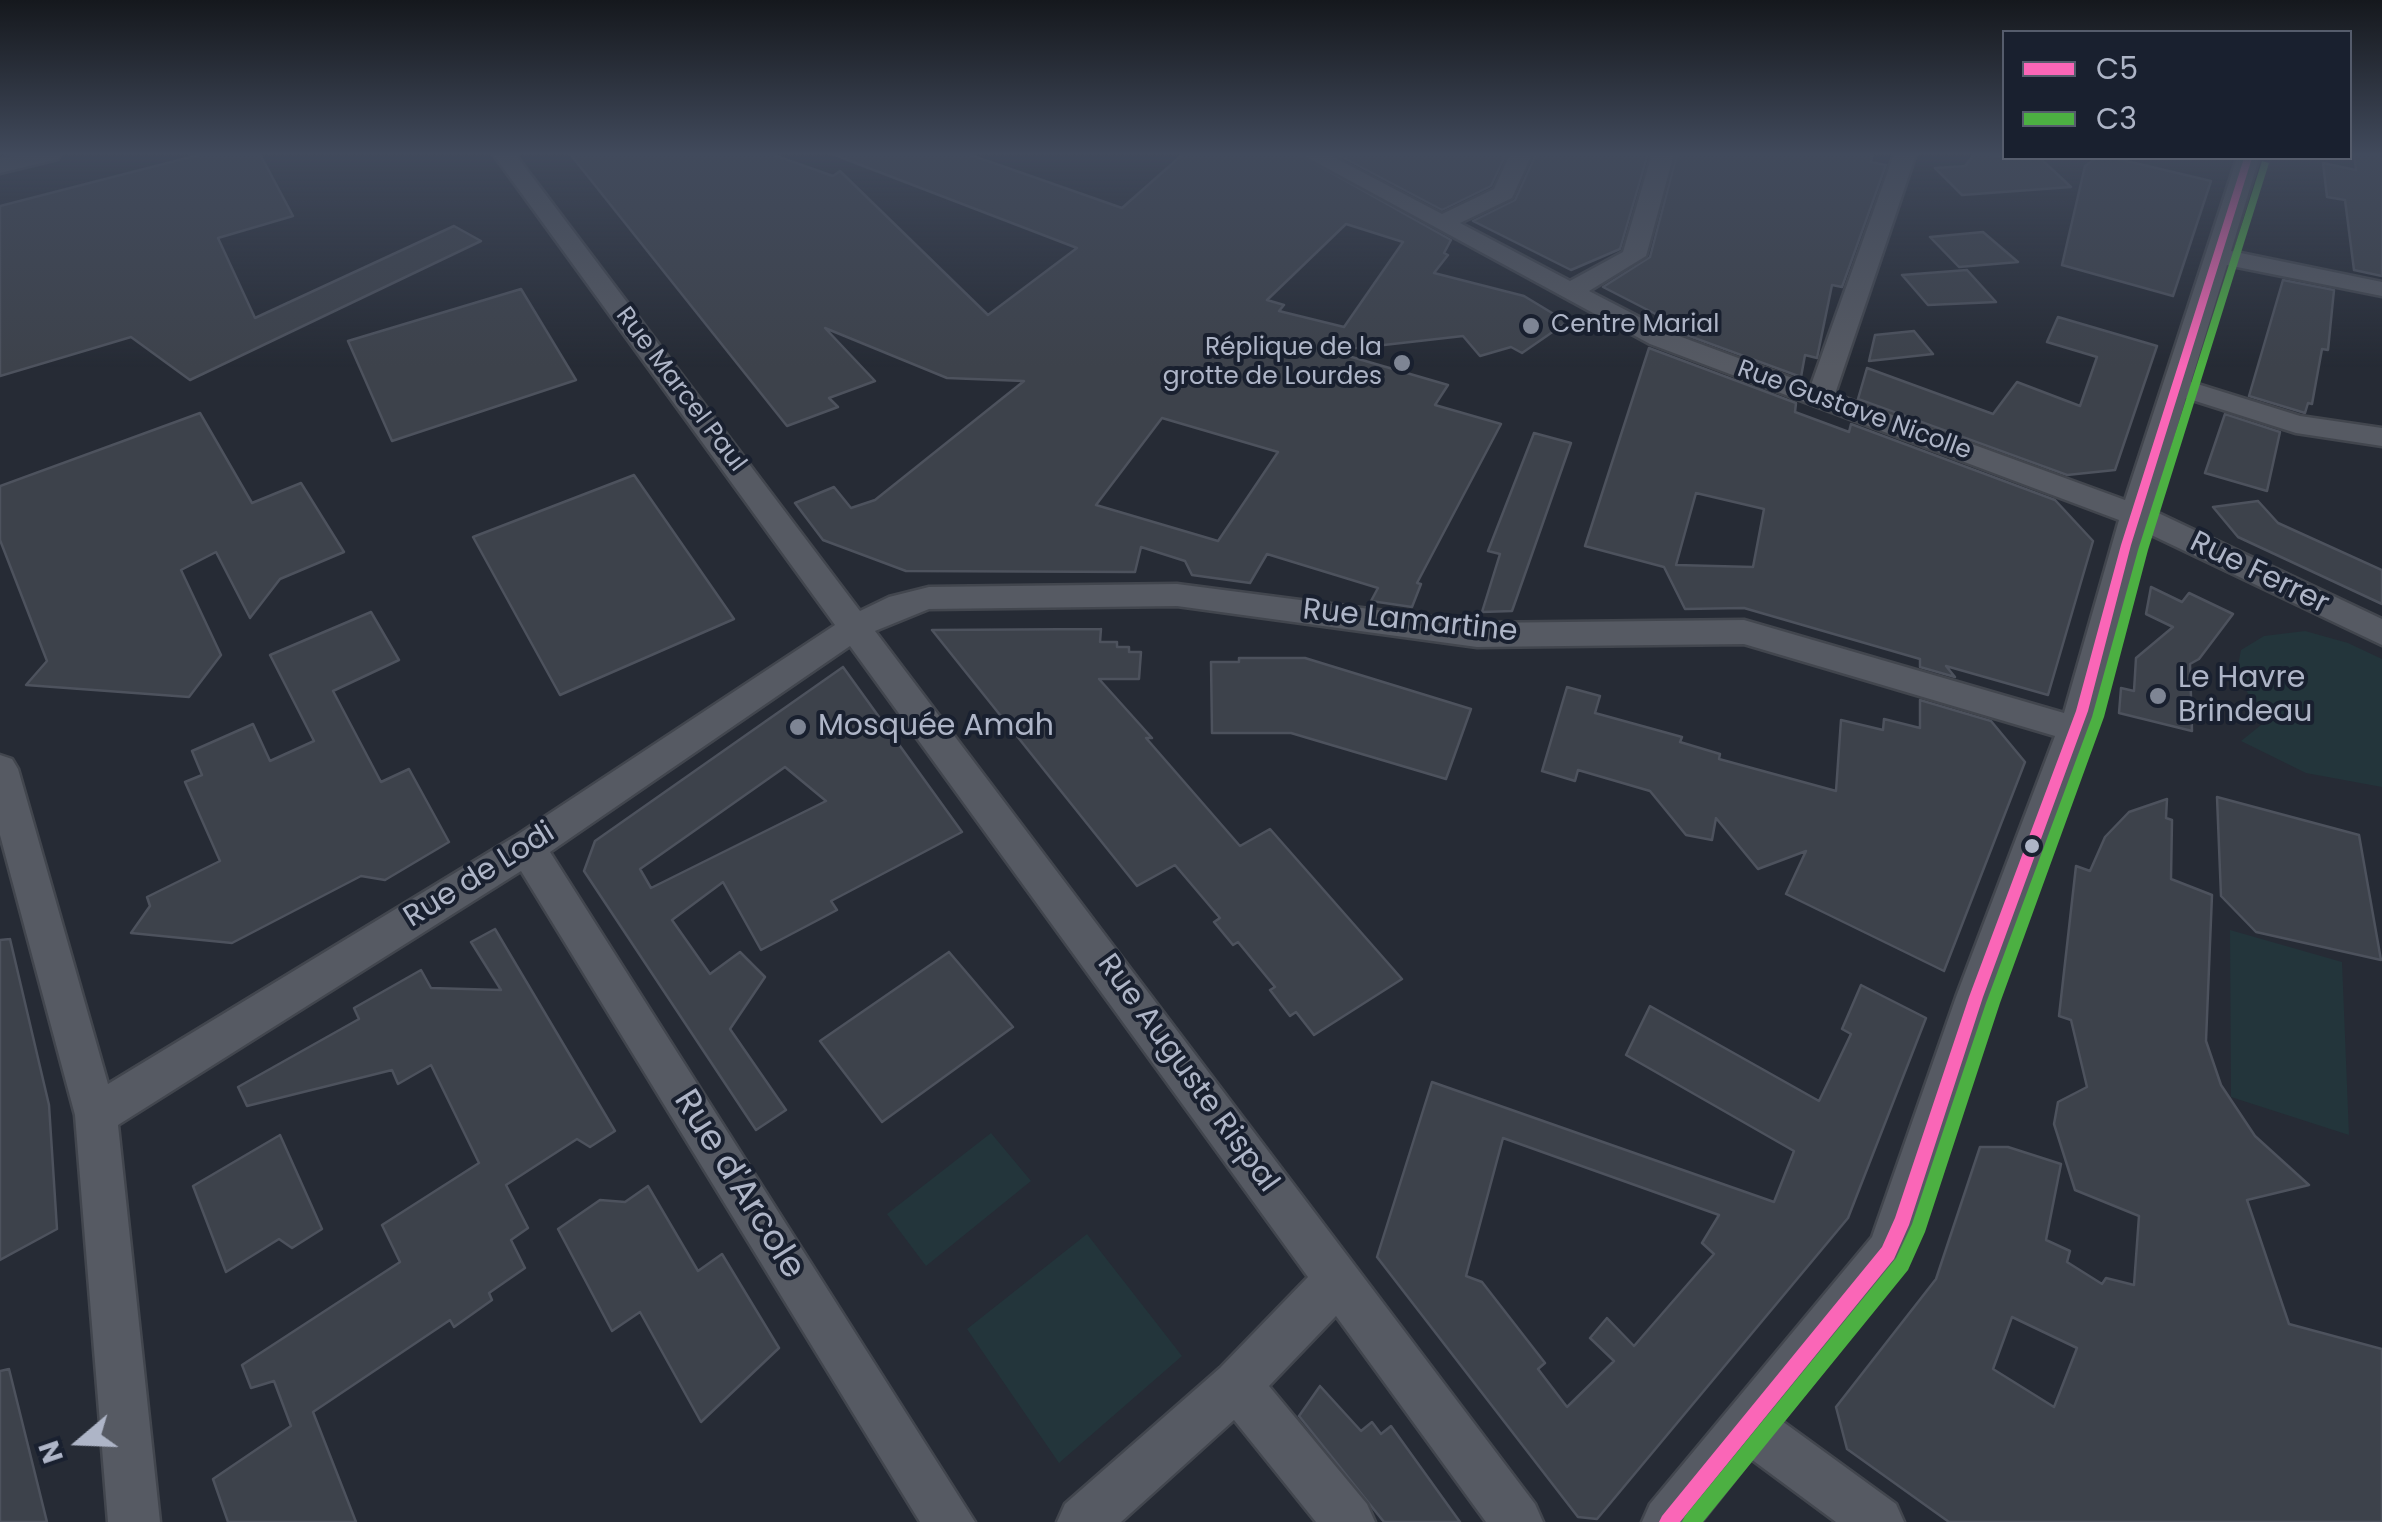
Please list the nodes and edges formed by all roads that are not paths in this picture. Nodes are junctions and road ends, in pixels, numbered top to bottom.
1 (557, 225) edge
2 (1445, 225) edge
3 (1643, 225) edge
4 (1881, 225) edge
5 (2229, 225) edge
6 (2220, 256) junction
7 (2382, 289) edge
8 (1569, 292) junction
9 (2177, 386) junction
10 (1820, 398) junction
11 (2382, 437) edge
12 (2136, 515) junction
13 (857, 626) junction
14 (2382, 633) edge
15 (2075, 728) junction
16 (0, 769) edge
17 (527, 848) junction
18 (96, 1115) junction
19 (1338, 1280) junction
20 (1236, 1385) junction
21 (1749, 1427) junction
22 (134, 1522) edge
23 (949, 1522) edge
24 (1083, 1522) edge
25 (1349, 1522) edge
26 (1517, 1522) edge
27 (1668, 1522) edge
28 (1878, 1522) edge

1 - 13 street, Rue Marcel Paul
2 - 8 street, Rue Gustave Nicolle
3 - 8 street
4 - 10 street
5 - 6 street
6 - 7 street
6 - 9 street
8 - 10 street, Rue Gustave Nicolle
9 - 11 street
9 - 12 street
10 - 12 street, Rue Gustave Nicolle
12 - 14 street, Rue Ferrer
12 - 15 street
13 - 15 street, Rue Lamartine
13 - 17 street, Rue de Lodi
13 - 19 street, Rue Auguste Rispal
15 - 21 street
16 - 18 street
17 - 18 street, Rue de Lodi
17 - 23 street, Rue d'Arcole
18 - 22 street
19 - 20 street
19 - 26 street, Rue Auguste Rispal
20 - 24 street
20 - 25 street
21 - 27 street
21 - 28 street

